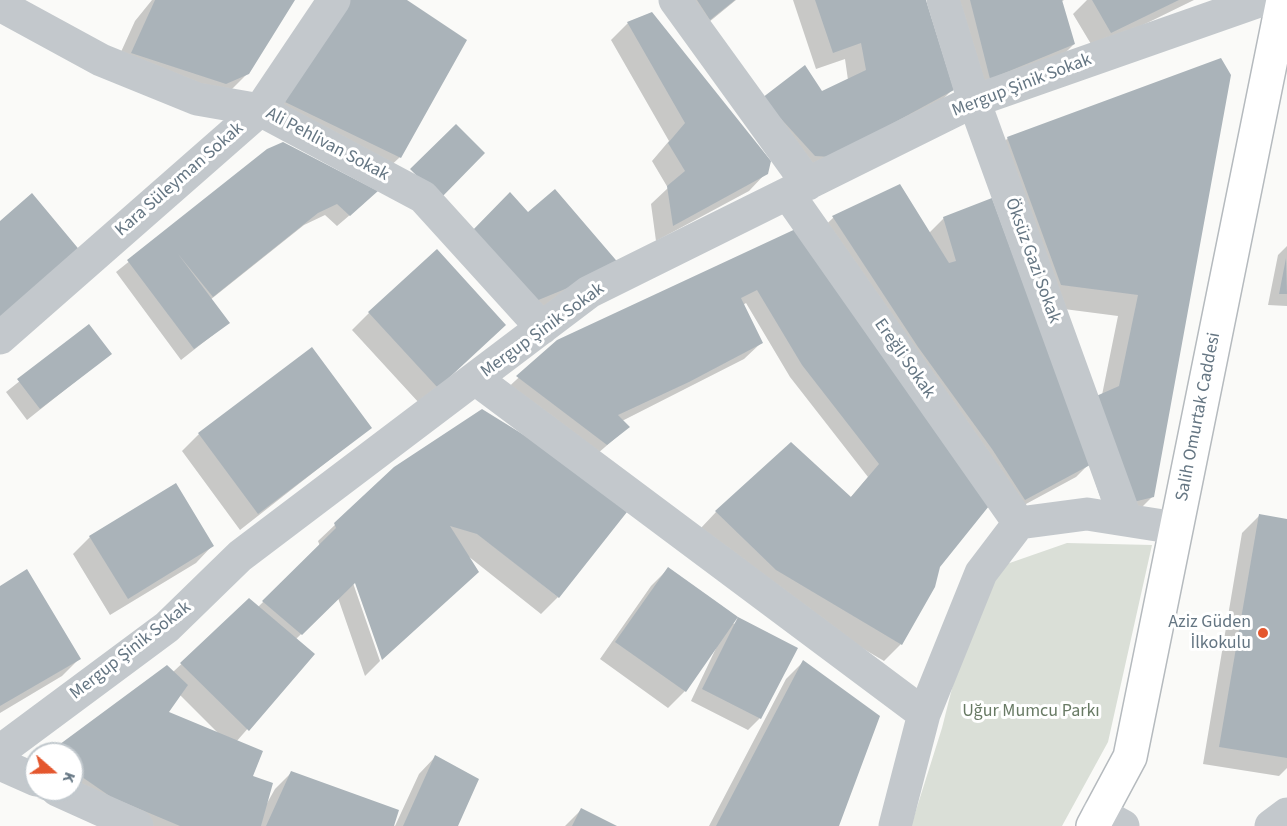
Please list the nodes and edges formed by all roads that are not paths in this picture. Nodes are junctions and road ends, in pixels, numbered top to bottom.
1 (334, 0) edge
2 (675, 0) edge
3 (943, 0) edge
4 (1262, 0) edge
5 (1283, 0) edge
6 (0, 5) edge
7 (974, 101) junction
8 (260, 110) junction
9 (798, 189) junction
10 (542, 328) junction
11 (0, 338) edge
12 (477, 380) junction
13 (1126, 520) junction
14 (1019, 523) junction
15 (1176, 528) junction
16 (924, 714) junction
17 (0, 751) edge
18 (0, 764) edge
19 (24, 775) edge
20 (83, 802) edge
21 (1287, 814) edge
22 (1105, 822) edge
23 (136, 826) edge
24 (895, 826) edge
25 (1271, 826) edge

1 - 8 street, Kara Süleyman Sokak
2 - 9 street, Ereğli Sokak
3 - 7 street, Öksüz Gazi Sokak
4 - 7 street, Mergup Şinik Sokak
5 - 15 main road, Salih Omurtak Caddesi
6 - 8 street, Ali Pehlivan Sokak
7 - 9 street, Mergup Şinik Sokak
7 - 13 street, Öksüz Gazi Sokak
8 - 10 street, Ali Pehlivan Sokak
8 - 11 street, Kara Süleyman Sokak
9 - 10 street, Mergup Şinik Sokak
9 - 14 street, Ereğli Sokak
10 - 12 street, Mergup Şinik Sokak
12 - 16 street
12 - 17 street, Mergup Şinik Sokak
13 - 14 street
13 - 15 street
14 - 16 street
15 - 22 main road, Salih Omurtak Caddesi
16 - 24 street
18 - 19 street
20 - 23 street
21 - 25 street

